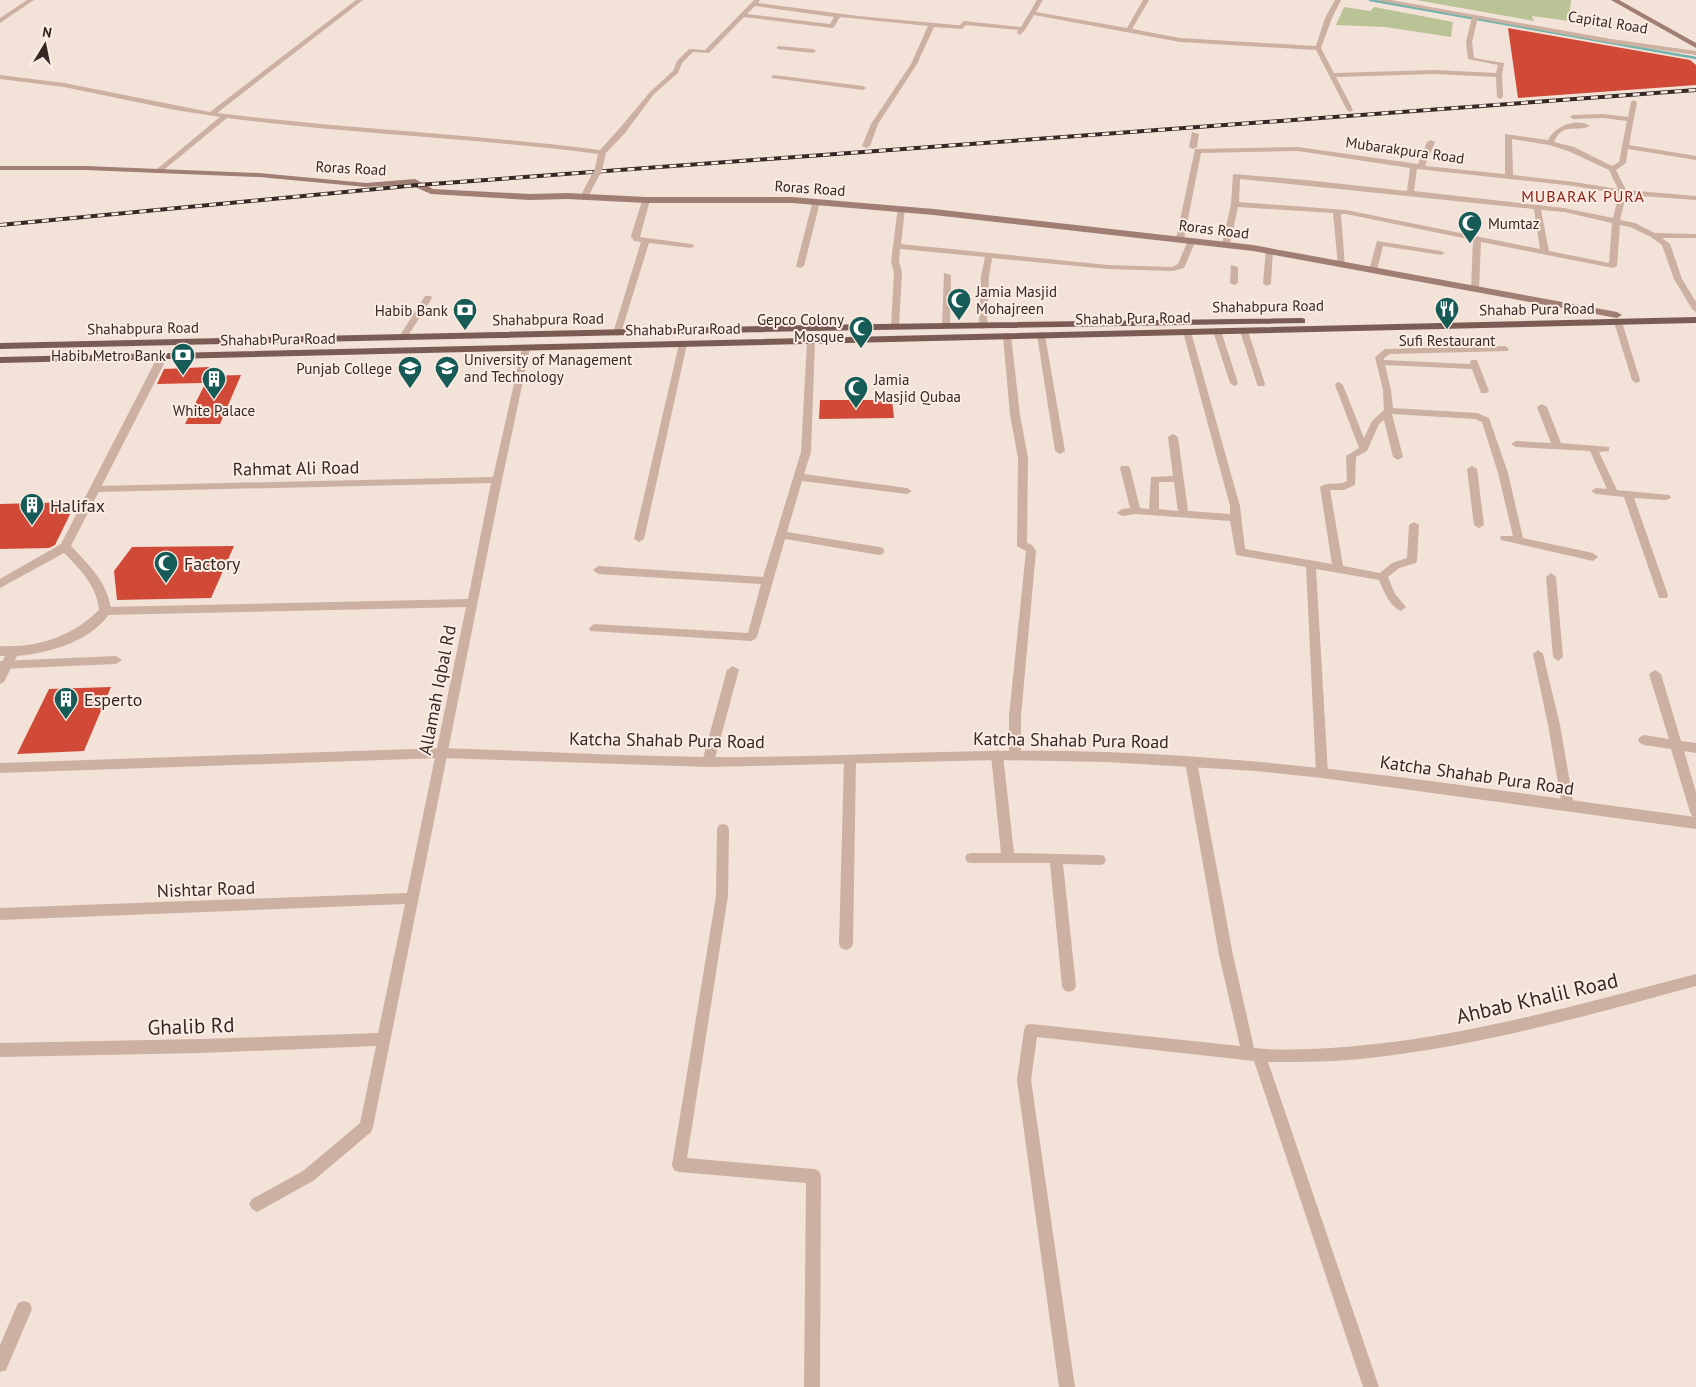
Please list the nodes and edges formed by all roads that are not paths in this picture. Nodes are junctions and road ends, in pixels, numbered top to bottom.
1 (31, 0) edge
2 (360, 0) edge
3 (1040, 0) edge
4 (1146, 0) edge
5 (1338, 0) edge
6 (1378, 0) edge
7 (1397, 0) edge
8 (1614, 0) edge
9 (756, 2) edge
10 (1032, 13) junction
11 (742, 15) junction
12 (838, 15) junction
13 (1475, 17) junction
14 (0, 21) edge
15 (932, 25) junction
16 (1130, 30) junction
17 (1612, 39) junction
18 (779, 48) dead end
19 (1318, 48) junction
20 (1696, 50) edge
21 (813, 51) dead end
22 (1332, 75) junction
23 (1499, 75) junction
24 (774, 77) dead end
25 (0, 78) edge
26 (863, 88) dead end
27 (1500, 97) dead end
28 (1634, 102) dead end
29 (1350, 110) dead end
30 (211, 114) junction
31 (225, 116) junction
32 (1573, 117) dead end
33 (1630, 119) junction
34 (1586, 126) dead end
35 (1195, 134) dead end
36 (1431, 142) dead end
37 (1550, 143) junction
38 (866, 146) dead end
39 (1625, 146) junction
40 (1193, 147) dead end
41 (602, 152) junction
42 (1696, 158) edge
43 (1417, 166) junction
44 (0, 168) edge
45 (1612, 169) junction
46 (160, 171) junction
47 (1509, 177) junction
48 (1623, 192) junction
49 (1410, 194) junction
50 (584, 197) junction
51 (1696, 198) edge
52 (646, 200) junction
53 (816, 202) junction
54 (1235, 204) junction
55 (1537, 207) junction
56 (901, 209) junction
57 (1338, 211) junction
58 (1616, 220) junction
59 (1654, 235) junction
60 (1696, 236) edge
61 (1478, 238) junction
62 (1180, 239) junction
63 (646, 240) junction
64 (1192, 240) junction
65 (1226, 244) junction
66 (691, 246) dead end
67 (896, 246) junction
68 (1269, 251) junction
69 (1545, 252) junction
70 (1441, 253) dead end
71 (989, 255) junction
72 (1342, 265) junction
73 (800, 266) dead end
74 (1234, 267) dead end
75 (1374, 270) junction
76 (947, 275) dead end
77 (1234, 283) dead end
78 (1267, 284) dead end
79 (1475, 289) junction
80 (428, 298) dead end
81 (1696, 309) edge
82 (1696, 318) edge
83 (1617, 319) junction
84 (1163, 323) junction
85 (946, 326) junction
86 (983, 326) junction
87 (895, 327) junction
88 (1198, 327) junction
89 (1244, 330) junction
90 (1217, 331) junction
91 (1168, 332) junction
92 (1186, 332) junction
93 (616, 333) junction
94 (529, 335) junction
95 (1041, 335) junction
96 (1007, 336) junction
97 (403, 337) junction
98 (811, 341) junction
99 (171, 342) junction
100 (684, 344) junction
101 (0, 346) edge
102 (526, 348) junction
103 (1505, 349) dead end
104 (1470, 350) junction
105 (163, 356) junction
106 (0, 360) edge
107 (1379, 362) junction
108 (1476, 367) junction
109 (1636, 380) dead end
110 (1234, 383) dead end
111 (1261, 384) dead end
112 (1339, 385) dead end
113 (1484, 391) dead end
114 (1542, 407) dead end
115 (1388, 412) junction
116 (1173, 437) dead end
117 (1516, 444) dead end
118 (1557, 446) junction
119 (1593, 448) junction
120 (1364, 449) junction
121 (1606, 449) dead end
122 (1060, 451) dead end
123 (1398, 457) dead end
124 (1125, 468) dead end
125 (1472, 469) dead end
126 (799, 477) junction
127 (1178, 479) junction
128 (497, 480) junction
129 (96, 489) junction
130 (907, 491) dead end
131 (1596, 491) dead end
132 (1613, 492) junction
133 (1628, 493) junction
134 (1666, 497) dead end
135 (1136, 511) junction
136 (1154, 512) junction
137 (1122, 513) dead end
138 (1183, 514) junction
139 (1234, 518) junction
140 (1414, 525) dead end
141 (1479, 525) dead end
142 (781, 535) junction
143 (1505, 538) dead end
144 (639, 539) dead end
145 (1519, 540) junction
146 (65, 547) junction
147 (879, 551) dead end
148 (1593, 557) dead end
149 (1311, 565) junction
150 (1338, 569) junction
151 (598, 570) dead end
152 (1384, 577) junction
153 (1551, 577) dead end
154 (767, 581) junction
155 (0, 584) edge
156 (1663, 595) dead end
157 (472, 604) junction
158 (1401, 607) dead end
159 (105, 611) junction
160 (594, 628) dead end
161 (6, 652) edge
162 (1538, 654) dead end
163 (1558, 657) dead end
164 (116, 660) dead end
165 (4, 665) edge
166 (733, 670) dead end
167 (1655, 674) dead end
168 (0, 679) edge
169 (1644, 740) dead end
170 (1676, 746) junction
171 (1696, 748) edge
172 (442, 753) junction
173 (997, 755) junction
174 (1015, 755) junction
175 (850, 760) junction
176 (708, 762) junction
177 (1191, 762) junction
178 (0, 768) edge
179 (1322, 773) junction
180 (1568, 806) junction
181 (1696, 812) edge
182 (1696, 823) edge
183 (723, 829) dead end
184 (971, 858) dead end
185 (1008, 858) junction
186 (1056, 858) junction
187 (1100, 860) dead end
188 (412, 898) junction
189 (0, 914) edge
190 (846, 944) dead end
191 (1696, 980) edge
192 (1069, 986) dead end
193 (383, 1039) junction
194 (0, 1050) edge
195 (1254, 1054) junction
196 (257, 1204) dead end
197 (24, 1309) dead end
198 (0, 1364) edge
199 (812, 1387) edge
200 (1067, 1387) edge
201 (1371, 1387) edge

1 - 14 street
2 - 30 street
3 - 10 street
4 - 16 street
5 - 19 street
6 - 13 street
7 - 17 street, Capital Road
8 - 20 main road
9 - 11 street
9 - 12 street
10 - 15 street
10 - 16 street
11 - 12 street
11 - 41 street
12 - 15 street
13 - 17 street
13 - 23 street
15 - 38 street
16 - 19 street
17 - 20 street
18 - 21 street
19 - 22 street
22 - 23 street
22 - 29 street
23 - 27 street
24 - 26 street
25 - 30 street
28 - 33 street
30 - 31 street
31 - 41 street
31 - 46 street
32 - 33 street
33 - 39 street
34 - 37 street
35 - 40 street
36 - 43 street
37 - 45 street
37 - 47 street
39 - 42 street
39 - 45 street
41 - 50 street
43 - 47 street, Mubarakpura Road
43 - 49 street
43 - 62 street, Mubarakpura Road
44 - 46 main road, Roras Road
45 - 48 street
46 - 50 main road, Roras Road
47 - 48 street, Mubarakpura Road
48 - 51 street, Mubarakpura Road
48 - 58 street
49 - 54 street
49 - 55 street
50 - 52 main road, Roras Road
52 - 53 main road, Roras Road
52 - 63 street
53 - 56 main road, Roras Road
53 - 73 street
54 - 57 street
54 - 65 street
55 - 58 street
55 - 69 street
56 - 62 main road, Roras Road
56 - 67 street
57 - 61 street
57 - 72 street
58 - 59 street
58 - 69 street
59 - 60 street
59 - 81 street
61 - 69 street
61 - 79 street
62 - 64 main road, Roras Road
63 - 66 street
63 - 93 street
64 - 65 main road, Roras Road
64 - 71 street
65 - 68 main road, Roras Road
67 - 71 street
67 - 87 street
68 - 72 main road, Roras Road
68 - 78 street
70 - 75 street
71 - 86 street
72 - 75 main road, Roras Road
74 - 77 street
75 - 79 main road, Roras Road
76 - 85 street
79 - 83 main road, Roras Road
80 - 97 street
82 - 83 main road, Shahab Pura Road
83 - 88 main road, Shahabpura Road
83 - 89 main road, Shahab Pura Road
83 - 109 street
84 - 86 main road, Shahabpura Road
84 - 88 main road, Shahabpura Road
84 - 91 main road
85 - 86 main road, Shahabpura Road
85 - 87 main road, Shahabpura Road
87 - 93 main road, Shahabpura Road
88 - 90 main road, Shahab Pura Road
88 - 92 main road, Shahab Pura Road
89 - 90 main road, Shahab Pura Road
89 - 111 street
90 - 110 street
91 - 92 main road, Shahab Pura Road
91 - 95 main road, Shahab Pura Road
92 - 139 street
93 - 94 main road, Shahabpura Road
94 - 97 main road, Shahabpura Road
94 - 102 main road
95 - 96 main road, Shahab Pura Road
95 - 122 street
96 - 98 main road, Shahab Pura Road
96 - 174 street
97 - 99 main road, Shahabpura Road
98 - 100 main road, Shahab Pura Road
98 - 126 street
99 - 101 main road, Shahabpura Road
99 - 105 main road
100 - 102 main road, Shahab Pura Road
100 - 144 street
102 - 105 main road, Shahab Pura Road
102 - 128 street, Allamah Iqbal Rd
103 - 104 street
104 - 107 street
104 - 108 street
105 - 106 main road, Shahab Pura Road
105 - 129 street
107 - 108 street
107 - 115 street
108 - 113 street
112 - 120 street
114 - 118 street
115 - 120 street
115 - 123 street
115 - 145 street
116 - 127 street
117 - 118 street
118 - 119 street
119 - 121 street
119 - 132 street
120 - 150 street
124 - 135 street
125 - 141 street
126 - 130 street
126 - 142 street
127 - 136 street
127 - 138 street
128 - 129 street, Rahmat Ali Road
128 - 157 street, Allamah Iqbal Rd
129 - 146 street
131 - 132 street
132 - 133 street
133 - 134 street
133 - 156 street
135 - 136 street
135 - 137 street
136 - 138 street
138 - 139 street
139 - 149 street
140 - 152 street
142 - 147 street
142 - 154 street
143 - 145 street
145 - 148 street
146 - 155 street
146 - 159 street
149 - 150 street
149 - 179 street
150 - 152 street
151 - 154 street
152 - 158 street
153 - 163 street
154 - 160 street
157 - 159 street
157 - 172 street, Allamah Iqbal Rd
159 - 161 street
161 - 165 street
162 - 180 street
164 - 165 street
165 - 168 street
166 - 176 street
167 - 170 street
169 - 170 street
170 - 171 street
170 - 181 street
172 - 176 street, Katcha Shahab Pura Road
172 - 178 street, Katcha Shahab Pura Road
172 - 188 street, Allamah Iqbal Rd
173 - 174 street, Katcha Shahab Pura Road
173 - 175 street, Katcha Shahab Pura Road
173 - 185 street
174 - 177 street, Katcha Shahab Pura Road
175 - 176 street, Katcha Shahab Pura Road
175 - 190 street
177 - 179 street, Katcha Shahab Pura Road
177 - 195 street
179 - 180 street, Katcha Shahab Pura Road
180 - 182 street, Katcha Shahab Pura Road
183 - 199 street
184 - 185 street
185 - 186 street
186 - 187 street
186 - 192 street
188 - 189 street, Nishtar Road
188 - 193 street, Allamah Iqbal Rd
191 - 195 street, Ahbab Khalil Road
193 - 194 street, Ghalib Rd
193 - 196 street, Allamah Iqbal Rd
195 - 200 street, Ahbab Khalil Road
195 - 201 street
197 - 198 street

